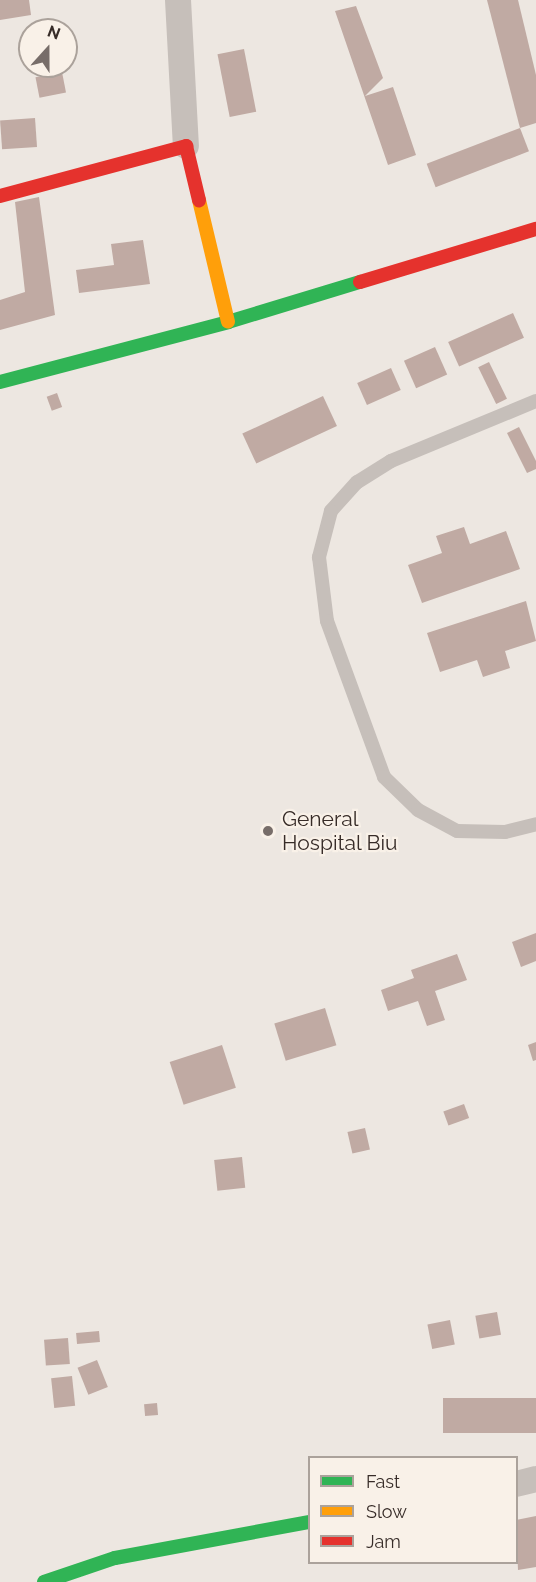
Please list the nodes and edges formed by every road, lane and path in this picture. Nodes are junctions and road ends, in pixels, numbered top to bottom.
1 (178, 0) edge
2 (186, 146) junction
3 (0, 196) edge
4 (536, 230) edge
5 (228, 322) junction
6 (0, 382) edge
7 (536, 401) edge
8 (536, 824) edge
9 (536, 1479) edge
10 (518, 1484) edge
11 (308, 1522) edge
12 (44, 1582) edge

1 - 2 street
2 - 3 street
2 - 5 street
4 - 5 street
5 - 6 street
7 - 8 lane
9 - 10 street
11 - 12 street

